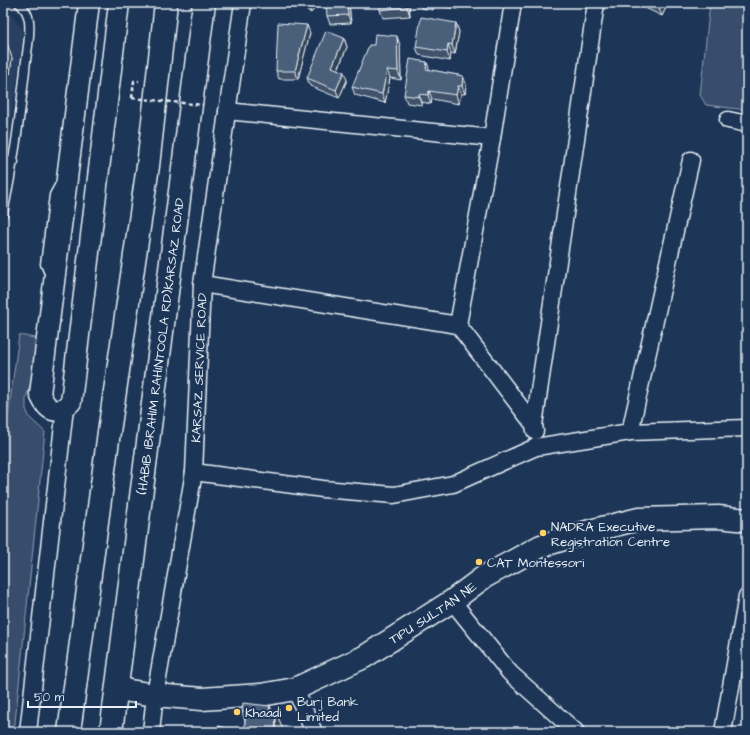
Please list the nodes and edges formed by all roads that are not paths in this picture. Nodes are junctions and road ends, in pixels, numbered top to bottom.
1 (19, 3) edge
2 (88, 3) edge
3 (119, 3) edge
4 (166, 3) edge
5 (204, 3) edge
6 (243, 3) edge
7 (513, 3) edge
8 (596, 3) edge
9 (227, 110) junction
10 (728, 120) dead end
11 (747, 124) edge
12 (492, 138) junction
13 (691, 160) dead end
14 (3, 161) edge
15 (14, 162) junction
16 (3, 214) edge
17 (202, 284) junction
18 (458, 325) junction
19 (65, 408) junction
20 (534, 425) junction
21 (747, 428) edge
22 (630, 432) junction
23 (536, 447) junction
24 (194, 472) junction
25 (747, 520) edge
26 (747, 596) edge
27 (452, 601) junction
28 (117, 688) junction
29 (295, 689) junction
30 (155, 695) junction
31 (28, 732) edge
32 (69, 732) edge
33 (111, 732) edge
34 (151, 732) edge
35 (314, 732) edge
36 (576, 732) edge
37 (723, 732) edge

1 - 15 lane
2 - 19 street
3 - 19 street
4 - 32 main road
5 - 28 main road, (HABIB IBRAHIM RAHINTOOLA RD)KARSAZ ROAD
6 - 9 street, KARSAZ SERVICE ROAD
7 - 12 street
8 - 20 street
9 - 12 street
9 - 17 street, KARSAZ SERVICE ROAD
10 - 11 street
12 - 18 street
13 - 22 street
14 - 15 lane
15 - 16 lane
17 - 18 street
17 - 24 street, KARSAZ SERVICE ROAD
18 - 20 street
19 - 31 street
20 - 23 street
21 - 22 street
22 - 23 street
23 - 24 street
24 - 30 street, KARSAZ SERVICE ROAD
25 - 27 main road, TIPU SULTAN NE
26 - 37 street
27 - 29 main road, TIPU SULTAN NE
27 - 36 street
28 - 30 main road, TIPU SULTAN NE
28 - 33 main road, (HABIB IBRAHIM RAHINTOOLA RD)KARSAZ ROAD
29 - 30 main road, TIPU SULTAN NE
29 - 35 street
30 - 34 street, KARSAZ SERVICE ROAD

